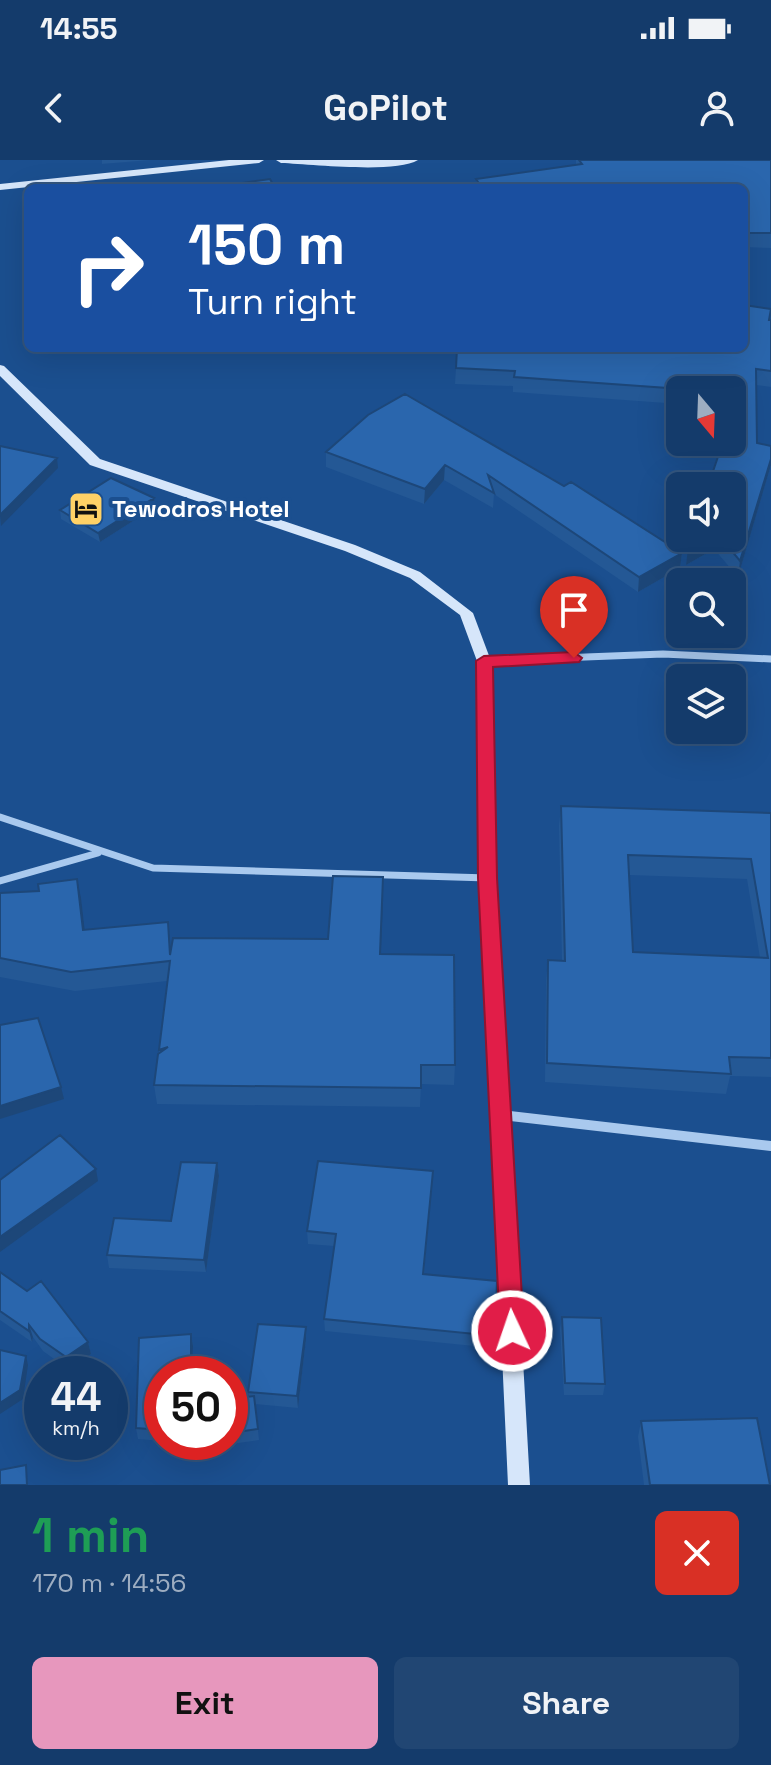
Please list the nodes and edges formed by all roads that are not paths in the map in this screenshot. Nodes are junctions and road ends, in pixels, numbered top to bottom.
1 (259, 160) edge
2 (281, 160) edge
3 (413, 160) edge
4 (24, 184) edge
5 (29, 184) edge
6 (0, 187) edge
7 (0, 369) edge
8 (771, 659) edge
9 (484, 661) junction
10 (0, 817) edge
11 (98, 852) junction
12 (488, 878) junction
13 (0, 881) edge
14 (502, 1115) junction
15 (771, 1146) edge
16 (519, 1485) edge

1 - 5 main road
2 - 3 main road
4 - 6 main road
7 - 9 main road
8 - 9 street
9 - 12 main road
10 - 11 street
11 - 12 street
11 - 13 street
12 - 14 main road
14 - 15 street
14 - 16 main road

